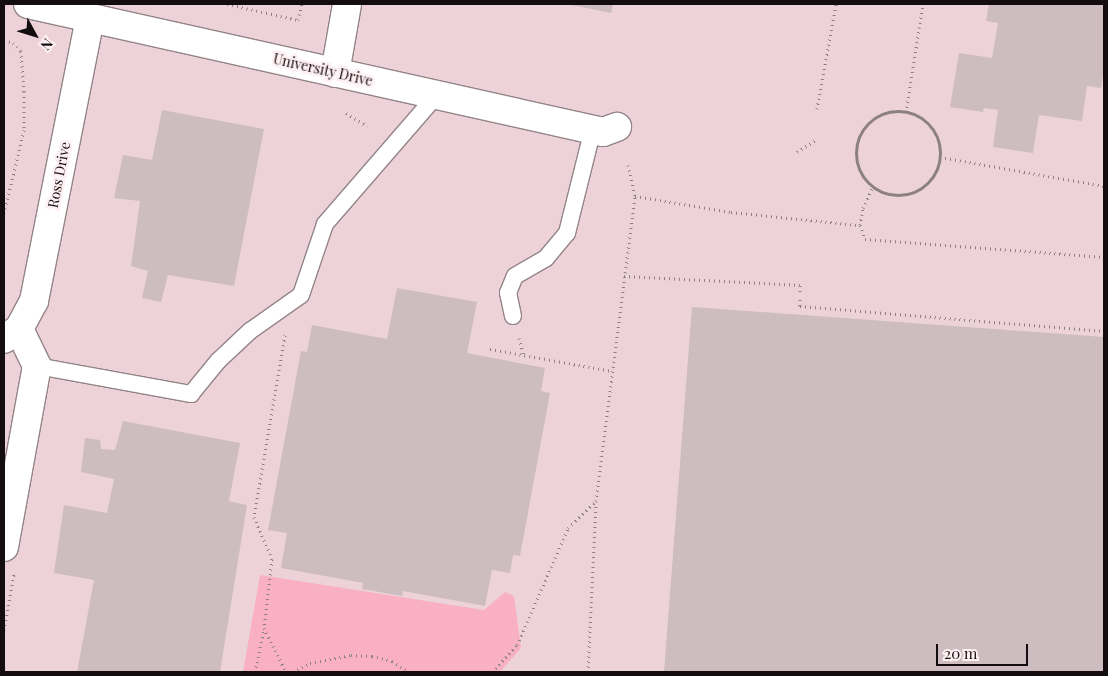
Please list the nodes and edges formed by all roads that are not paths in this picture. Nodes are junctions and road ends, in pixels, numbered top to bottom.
1 (28, 4) edge
2 (347, 4) edge
3 (90, 18) junction
4 (335, 73) junction
5 (436, 96) junction
6 (605, 128) joint
7 (513, 316) dead end
8 (12, 334) edge
9 (37, 366) junction
10 (4, 547) edge

1 - 3 street, University Drive
2 - 4 street
3 - 4 street, University Drive
3 - 8 street, Ross Drive
4 - 5 street, University Drive
5 - 6 street, University Drive
5 - 9 lane
6 - 7 lane
8 - 9 street, Ross Drive
9 - 10 street

